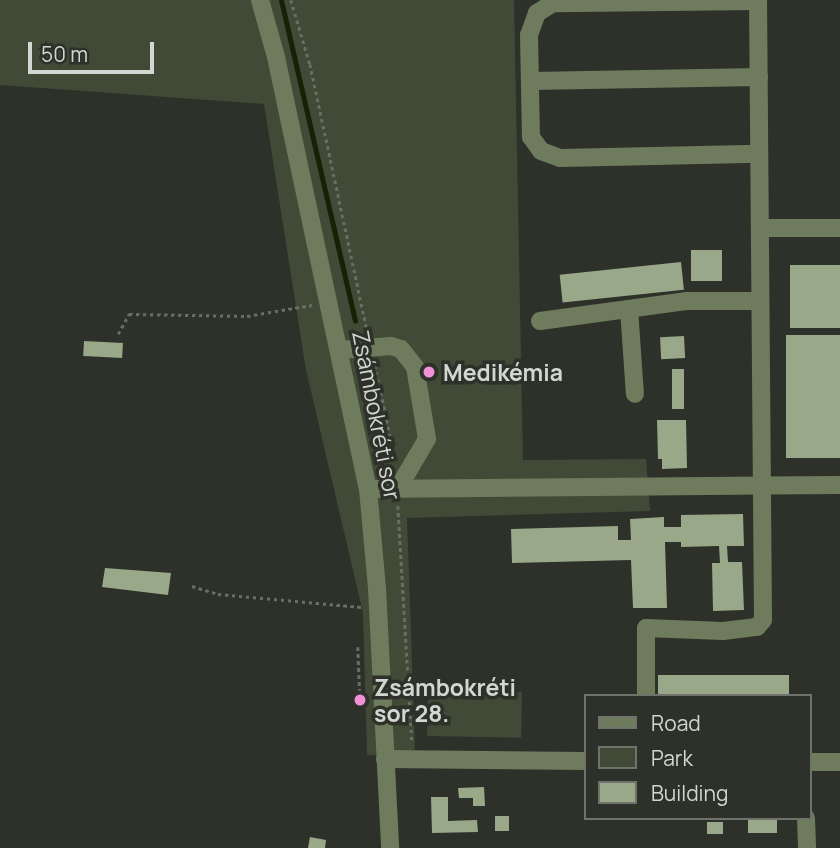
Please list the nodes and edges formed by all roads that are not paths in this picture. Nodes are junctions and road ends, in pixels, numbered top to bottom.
1 (260, 0) edge
2 (758, 0) edge
3 (759, 77) junction
4 (530, 81) junction
5 (759, 154) junction
6 (760, 228) junction
7 (840, 228) edge
8 (760, 301) junction
9 (629, 309) junction
10 (540, 321) dead end
11 (340, 350) junction
12 (635, 394) dead end
13 (840, 485) edge
14 (762, 486) junction
15 (368, 489) junction
16 (397, 490) junction
17 (646, 694) edge
18 (385, 759) junction
19 (584, 761) edge
20 (812, 762) edge
21 (840, 762) edge
22 (806, 820) edge
23 (390, 848) edge
24 (807, 848) edge

1 - 11 street, Zsámbokréti sor
2 - 3 street
2 - 4 street
3 - 4 street
3 - 5 street
4 - 5 street
5 - 6 street
6 - 7 street
6 - 8 street
8 - 9 street
8 - 14 street
9 - 10 street
9 - 12 street
11 - 15 street, Zsámbokréti sor
11 - 16 street
13 - 14 street
14 - 16 street
14 - 17 street
15 - 16 street
15 - 18 street, Zsámbokréti sor
18 - 19 street
18 - 23 street, Zsámbokréti sor
20 - 21 street
22 - 24 street

